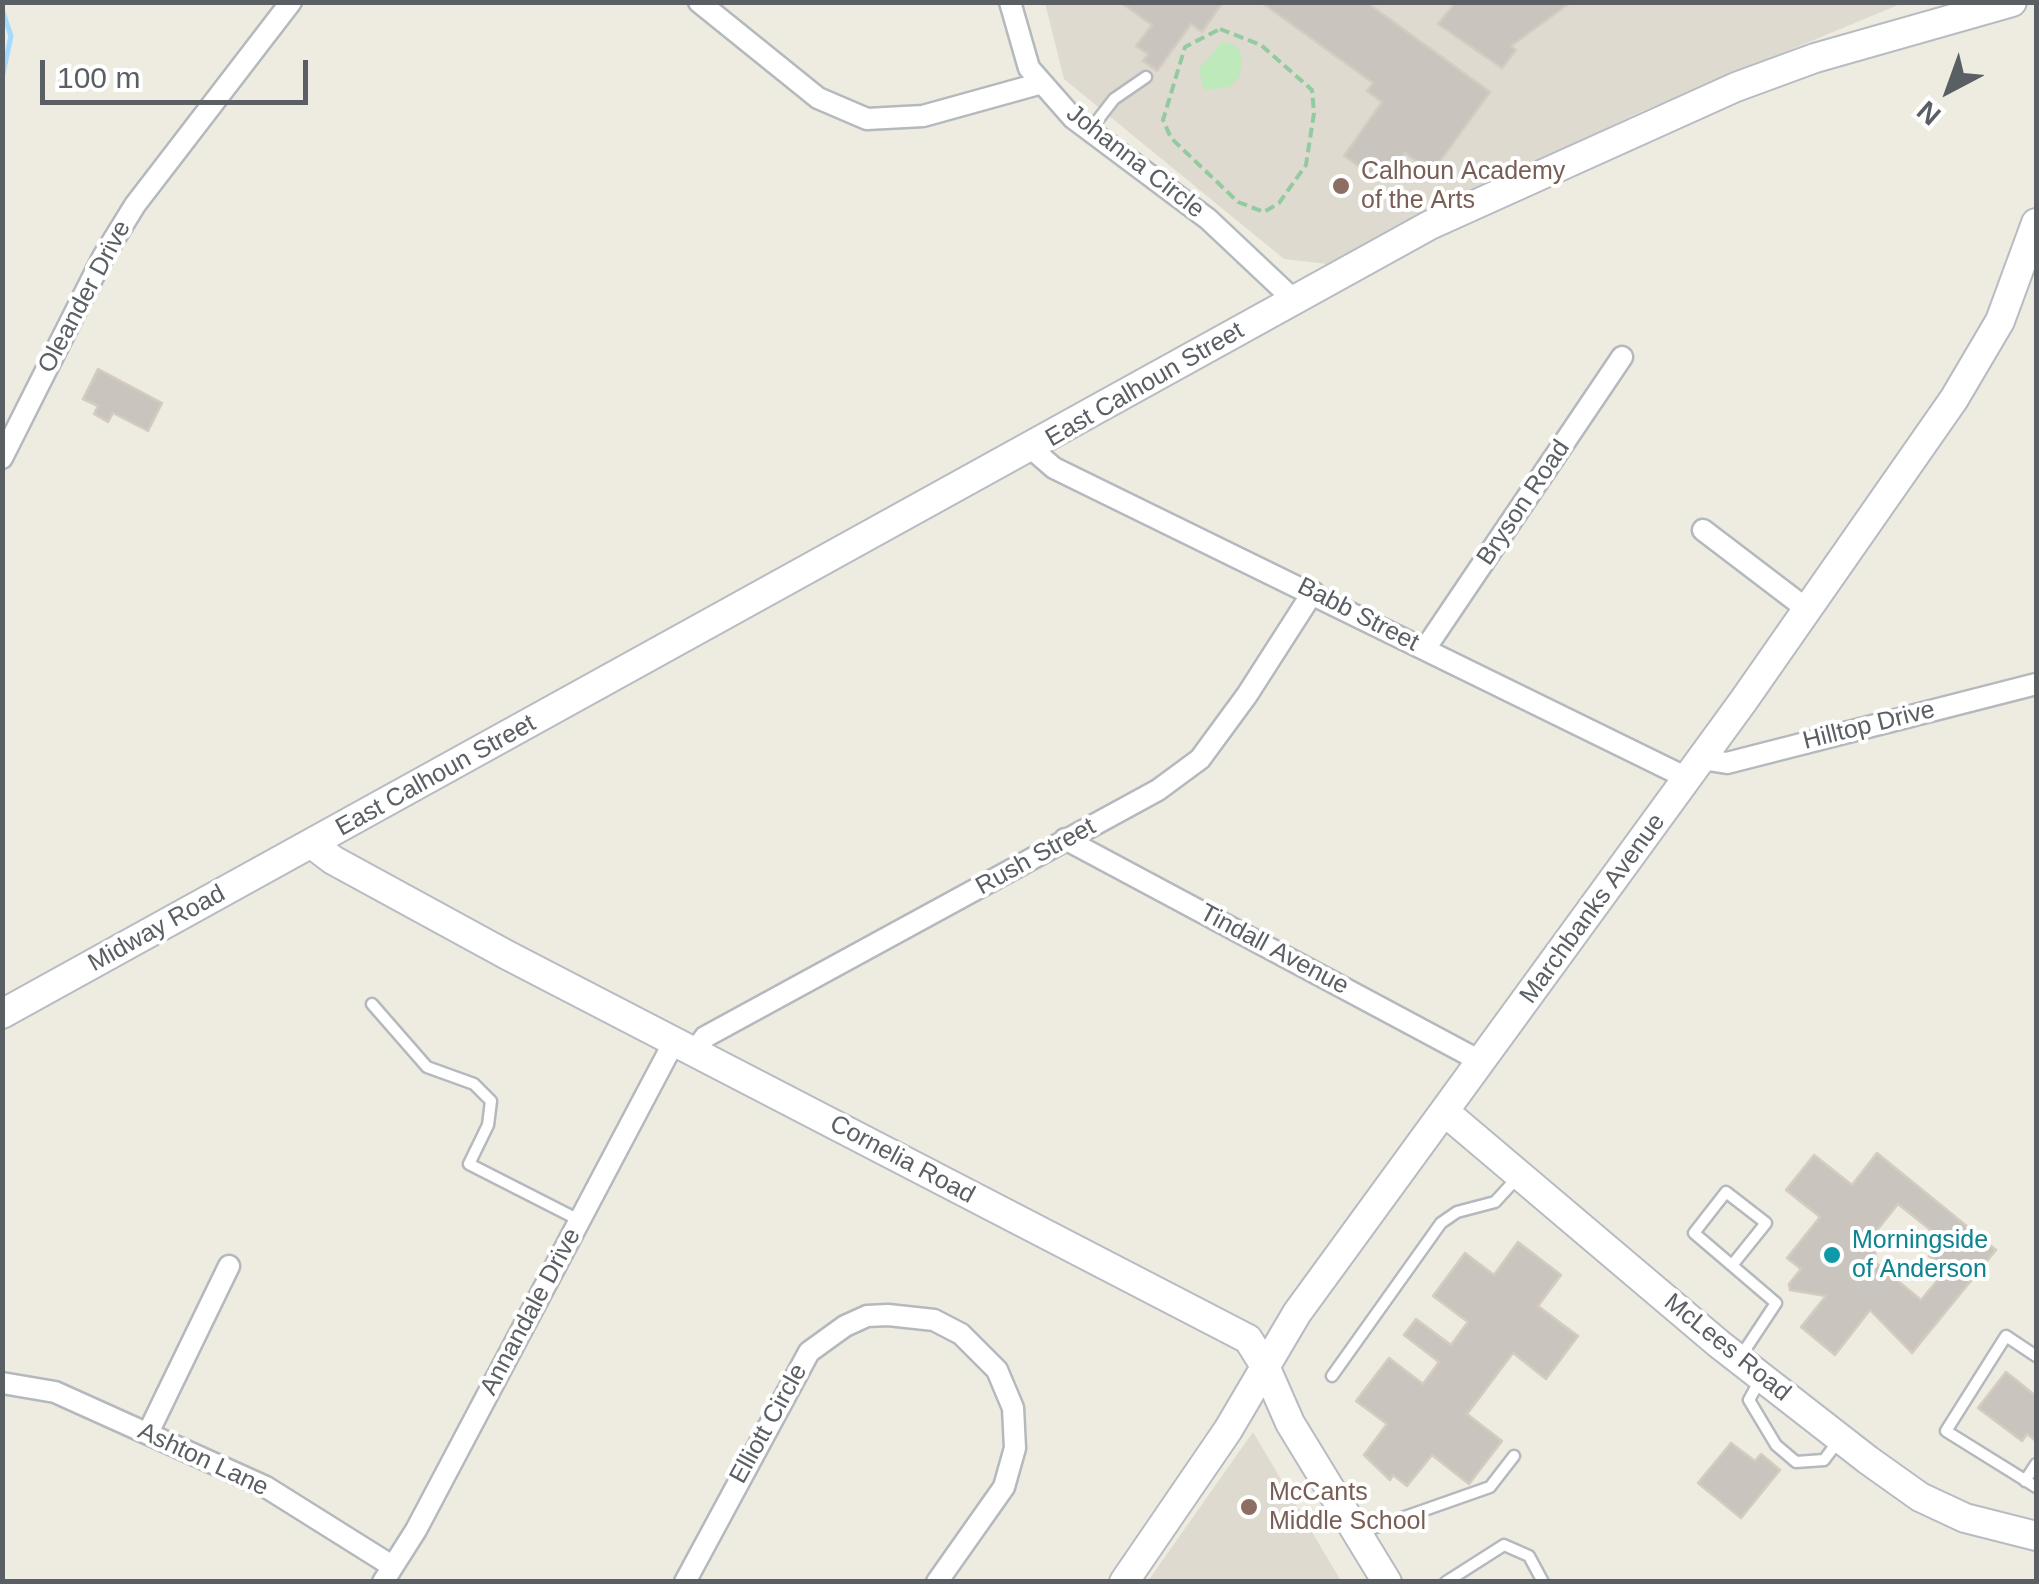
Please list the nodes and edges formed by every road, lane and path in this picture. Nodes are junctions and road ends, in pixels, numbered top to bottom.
1 (292, 2) edge
2 (699, 2) edge
3 (1010, 2) edge
4 (2012, 2) edge
5 (1964, 8) edge
6 (1179, 64) joint
7 (1146, 77) dead end
8 (1042, 83) junction
9 (1090, 130) junction
10 (2036, 223) edge
11 (1294, 300) junction
12 (1622, 357) dead end
13 (1032, 449) junction
14 (2, 458) edge
15 (1702, 530) dead end
16 (1313, 592) junction
17 (1808, 610) junction
18 (1425, 649) junction
19 (2036, 684) edge
20 (1695, 768) junction
21 (1065, 840) junction
22 (312, 844) junction
23 (372, 1004) dead end
24 (2, 1014) edge
25 (685, 1046) junction
26 (1482, 1062) junction
27 (1445, 1112) junction
28 (1521, 1173) junction
29 (579, 1220) junction
30 (1733, 1264) junction
31 (229, 1266) dead end
32 (2036, 1356) edge
33 (1738, 1360) junction
34 (1266, 1366) junction
35 (1332, 1376) dead end
36 (1762, 1377) junction
37 (2, 1383) edge
38 (148, 1434) junction
39 (1840, 1438) junction
40 (1514, 1456) dead end
41 (2036, 1464) edge
42 (2031, 1484) edge
43 (1358, 1534) junction
44 (2036, 1535) edge
45 (388, 1574) edge
46 (685, 1582) edge
47 (937, 1582) edge
48 (1124, 1582) edge
49 (1387, 1582) edge
50 (1446, 1582) edge
51 (1544, 1582) edge

1 - 14 street, Oleander Drive
2 - 8 street
3 - 8 street, Johanna Circle
4 - 5 street, East Calhoun Street
5 - 11 street, East Calhoun Street
6 - 6 path
7 - 9 lane
8 - 9 street, Johanna Circle
9 - 11 street, Johanna Circle
10 - 17 street, Marchbanks Avenue
11 - 13 street, East Calhoun Street
12 - 18 street, Bryson Road
13 - 16 street, Babb Street
13 - 22 street, East Calhoun Street
15 - 17 street
16 - 18 street, Babb Street
16 - 21 street, Rush Street
17 - 20 street, Marchbanks Avenue
18 - 20 street, Babb Street
19 - 20 street, Hilltop Drive
20 - 26 street, Marchbanks Avenue
21 - 25 street, Rush Street
21 - 26 street, Tindall Avenue
22 - 24 street, Midway Road
22 - 25 street, Cornelia Road
23 - 29 lane
25 - 29 street, Annandale Drive
25 - 34 street, Cornelia Road
26 - 27 street, Marchbanks Avenue
27 - 28 street, McLees Road
27 - 34 street, Marchbanks Avenue
28 - 33 street, McLees Road
28 - 35 lane
29 - 45 street, Annandale Drive
30 - 30 lane
30 - 33 lane
31 - 38 street
32 - 42 lane
33 - 36 street, McLees Road
34 - 43 street, Cornelia Road
34 - 48 street, Marchbanks Avenue
36 - 39 street, McLees Road
36 - 39 lane
37 - 38 street, Ashton Lane
38 - 45 street, Ashton Lane
39 - 44 street, McLees Road
40 - 43 lane
41 - 42 lane
43 - 49 street, Cornelia Road
46 - 47 street, Elliott Circle
50 - 51 lane

